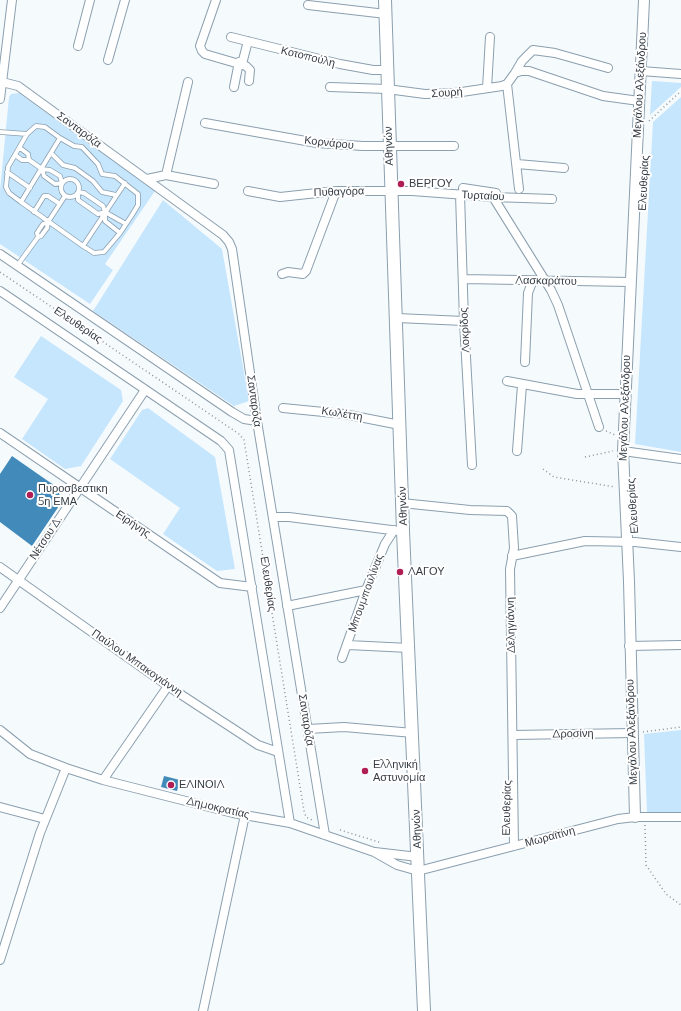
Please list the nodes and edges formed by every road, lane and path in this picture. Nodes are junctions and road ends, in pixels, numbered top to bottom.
1 (12, 0) edge
2 (90, 0) edge
3 (125, 0) edge
4 (216, 0) edge
5 (385, 0) edge
6 (644, 0) edge
7 (308, 5) dead end
8 (386, 14) junction
9 (4, 31) edge
10 (231, 37) dead end
11 (490, 37) dead end
12 (248, 41) junction
13 (78, 46) dead end
14 (108, 60) dead end
15 (241, 63) junction
16 (608, 68) dead end
17 (387, 70) junction
18 (641, 71) junction
19 (516, 73) junction
20 (681, 74) edge
21 (249, 81) dead end
22 (2, 82) junction
23 (188, 82) dead end
24 (507, 84) junction
25 (234, 87) dead end
26 (330, 87) dead end
27 (487, 88) junction
28 (387, 89) junction
29 (681, 91) edge
30 (0, 99) edge
31 (639, 101) junction
32 (648, 122) dead end
33 (205, 124) dead end
34 (0, 132) edge
35 (27, 134) junction
36 (60, 138) junction
37 (389, 146) junction
38 (454, 146) dead end
39 (20, 148) junction
40 (51, 153) junction
41 (15, 155) junction
42 (29, 160) junction
43 (517, 164) junction
44 (564, 168) dead end
45 (42, 169) junction
46 (7, 172) junction
47 (81, 174) junction
48 (166, 175) junction
49 (147, 179) junction
50 (76, 182) junction
51 (62, 183) junction
52 (125, 183) junction
53 (214, 184) dead end
54 (30, 188) junction
55 (519, 189) dead end
56 (391, 190) junction
57 (248, 191) dead end
58 (336, 191) junction
59 (462, 191) junction
60 (78, 192) junction
61 (65, 196) junction
62 (116, 196) junction
63 (493, 197) junction
64 (506, 197) junction
65 (552, 199) dead end
66 (21, 202) junction
67 (60, 204) junction
68 (34, 212) junction
69 (105, 212) junction
70 (48, 222) junction
71 (126, 224) junction
72 (120, 233) junction
73 (83, 246) junction
74 (0, 254) edge
75 (17, 266) junction
76 (0, 272) edge
77 (282, 274) dead end
78 (463, 279) junction
79 (533, 280) junction
80 (545, 280) junction
81 (630, 282) junction
82 (0, 291) edge
83 (397, 318) junction
84 (464, 321) junction
85 (526, 362) dead end
86 (507, 381) dead end
87 (522, 385) junction
88 (145, 390) junction
89 (624, 394) junction
90 (589, 395) junction
91 (283, 408) dead end
92 (257, 421) junction
93 (400, 425) junction
94 (599, 427) joint
95 (0, 433) edge
96 (623, 435) junction
97 (517, 450) dead end
98 (623, 451) junction
99 (585, 457) dead end
100 (681, 459) edge
101 (472, 465) dead end
102 (543, 469) dead end
103 (80, 487) junction
104 (624, 488) junction
105 (402, 504) junction
106 (273, 517) junction
107 (399, 531) junction
108 (627, 541) junction
109 (681, 547) edge
110 (512, 556) junction
111 (0, 567) edge
112 (18, 580) junction
113 (252, 587) junction
114 (366, 590) junction
115 (287, 606) junction
116 (0, 608) edge
117 (348, 645) junction
118 (681, 645) edge
119 (629, 646) junction
120 (409, 648) junction
121 (342, 658) dead end
122 (168, 686) junction
123 (681, 727) edge
124 (308, 729) junction
125 (0, 730) edge
126 (413, 733) junction
127 (632, 733) junction
128 (513, 735) junction
129 (278, 752) junction
130 (66, 768) junction
131 (103, 780) junction
132 (0, 807) edge
133 (245, 815) junction
134 (640, 817) junction
135 (681, 817) edge
136 (45, 819) junction
137 (290, 823) junction
138 (323, 825) junction
139 (325, 835) junction
140 (388, 845) dead end
141 (514, 846) junction
142 (374, 852) junction
143 (418, 857) junction
144 (418, 871) junction
145 (681, 905) edge
146 (0, 960) edge
147 (203, 1011) edge
148 (424, 1011) edge

1 - 9 street
2 - 13 street
3 - 14 street
4 - 15 street
5 - 8 main road, Αθηνών
6 - 18 street, Μεγάλου Αλεξάνδρου
7 - 8 street
8 - 17 main road, Αθηνών
9 - 22 street
10 - 12 street, Κοτοπούλη
11 - 27 street
12 - 15 street
12 - 17 street, Κοτοπούλη
15 - 21 street
15 - 25 street
16 - 19 street
17 - 28 main road, Αθηνών
18 - 20 street
18 - 31 street, Μεγάλου Αλεξάνδρου
19 - 24 street
19 - 31 street
22 - 30 street
22 - 49 street, Σανταρόζα
23 - 48 street
24 - 27 street, Σουρή
24 - 43 street
26 - 28 street, Σουρή
27 - 28 street, Σουρή
28 - 37 main road, Αθηνών
29 - 32 path
31 - 81 street, Μεγάλου Αλεξάνδρου
33 - 37 street, Κορνάρου
34 - 35 lane
35 - 36 lane
35 - 39 lane
36 - 40 lane
36 - 52 lane
37 - 38 street, Κορνάρου
37 - 56 main road, Αθηνών
39 - 41 lane
39 - 42 lane
40 - 45 lane
40 - 47 lane
41 - 42 lane
41 - 46 lane
42 - 45 lane
43 - 44 street
43 - 55 street
45 - 51 lane
45 - 51 lane
45 - 54 lane
46 - 54 lane
46 - 66 lane
47 - 50 lane
47 - 62 lane
48 - 49 street
48 - 53 street
49 - 92 street, Σανταρόζα
50 - 51 lane
50 - 60 lane
51 - 61 lane
52 - 62 lane
52 - 71 lane
54 - 66 lane
56 - 58 street, Πυθαγόρα
56 - 59 street, Τυρταίου
56 - 83 main road, Αθηνών
57 - 58 street, Πυθαγόρα
58 - 77 street
59 - 63 street, Τυρταίου
59 - 64 street
59 - 78 street, Λοκρίδος
60 - 61 lane
60 - 69 lane
60 - 69 lane
61 - 67 lane
62 - 69 lane
63 - 64 street, Τυρταίου
63 - 80 street
64 - 65 street, Τυρταίου
66 - 68 lane
67 - 68 lane
67 - 70 lane
68 - 70 lane
69 - 71 lane
69 - 72 lane
69 - 73 lane
70 - 73 lane
70 - 75 lane
71 - 72 lane
72 - 73 lane
74 - 75 street, Ελευθερίας
75 - 92 street, Ελευθερίας
76 - 138 path, Ελευθερίας
78 - 79 street, Λασκαράτου
78 - 84 street, Λοκρίδος
79 - 80 street, Λασκαράτου
79 - 85 street
80 - 81 street, Λασκαράτου
80 - 90 street
81 - 89 street, Μεγάλου Αλεξάνδρου
82 - 88 street, Ελευθερίας
83 - 84 street
83 - 93 main road, Αθηνών
84 - 101 street, Λοκρίδος
86 - 87 street
87 - 90 street
87 - 97 street
88 - 103 street, Νέτσου Δ.
88 - 113 street, Ελευθερίας
89 - 90 street
89 - 96 street, Μεγάλου Αλεξάνδρου
90 - 94 street
91 - 93 street, Κωλέττη
92 - 106 street, Σανταρόζα
93 - 105 main road, Αθηνών
94 - 96 path
95 - 103 street, Ειρήνης
96 - 98 street, Μεγάλου Αλεξάνδρου
98 - 99 path
98 - 100 street
98 - 104 street, Μεγάλου Αλεξάνδρου
102 - 104 path
103 - 112 street, Νέτσου Δ.
103 - 113 street, Ειρήνης
104 - 108 street, Μεγάλου Αλεξάνδρου
105 - 107 main road, Αθηνών
105 - 110 street, Δεληγιάννη
106 - 107 street
106 - 115 street, Σανταρόζα
107 - 114 street, Μπουμπουλίνας
107 - 120 main road, Αθηνών
108 - 109 street
108 - 110 street
108 - 119 street, Μεγάλου Αλεξάνδρου
110 - 128 street, Δεληγιάννη
111 - 112 street, Παύλου Μπακογιάννη
112 - 116 street, Νέτσου Δ.
112 - 122 street, Παύλου Μπακογιάννη
113 - 129 street, Ελευθερίας
114 - 115 street
114 - 117 street, Μπουμπουλίνας
115 - 124 street, Σανταρόζα
117 - 120 street
117 - 121 street, Μπουμπουλίνας
118 - 119 street
119 - 127 street, Μεγάλου Αλεξάνδρου
120 - 126 main road, Αθηνών
122 - 129 street, Παύλου Μπακογιάννη
122 - 131 street
123 - 127 path
124 - 126 street
124 - 138 street, Σανταρόζα
125 - 130 street, Δημοκρατίας
126 - 143 main road, Αθηνών
127 - 128 street, Δροσίνη
127 - 134 street, Μεγάλου Αλεξάνδρου
128 - 141 street, Δεληγιάννη
129 - 137 street, Ελευθερίας
130 - 131 street, Δημοκρατίας
130 - 136 street
131 - 133 street, Δημοκρατίας
132 - 136 street
133 - 137 street, Δημοκρατίας
133 - 147 street
134 - 135 street, Μωραϊτίνη
134 - 141 street, Μωραϊτίνη
134 - 145 path
136 - 146 street
137 - 139 street, Δημοκρατίας
138 - 139 street, Σανταρόζα
138 - 140 path, Ελευθερίας
139 - 142 street, Δημοκρατίας
141 - 144 street, Μωραϊτίνη
142 - 143 street, Δημοκρατίας
142 - 144 street, Δημοκρατίας
143 - 144 main road, Αθηνών
144 - 148 main road, Αθηνών

